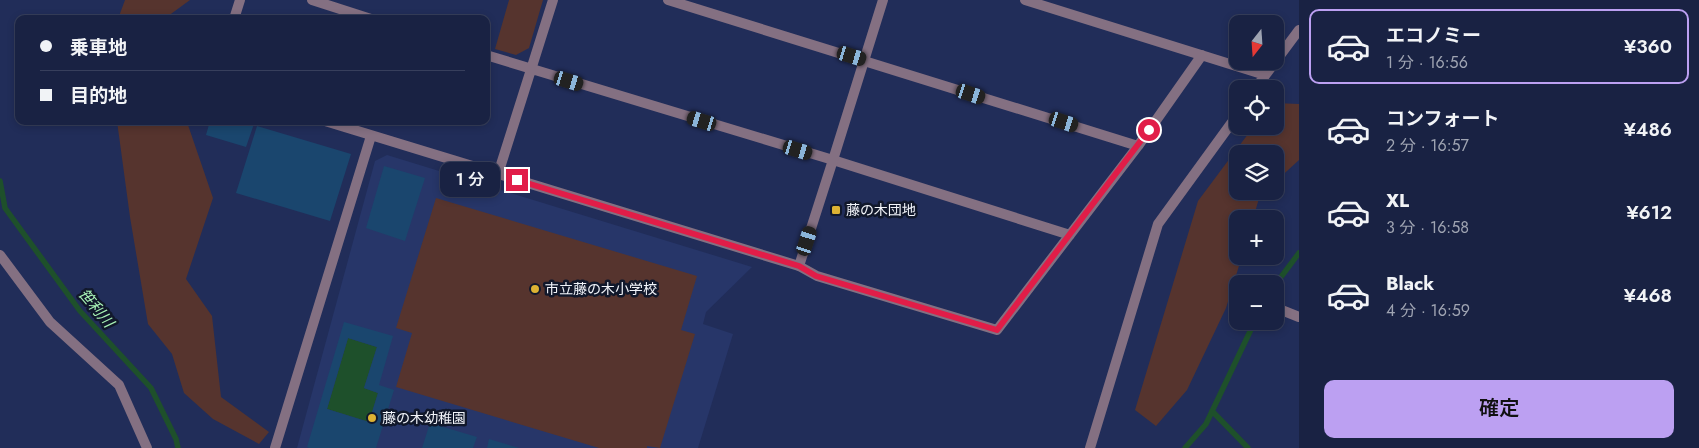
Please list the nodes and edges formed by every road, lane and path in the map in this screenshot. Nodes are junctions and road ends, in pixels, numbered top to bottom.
1 (240, 0) edge
2 (312, 0) edge
3 (553, 0) edge
4 (668, 0) edge
5 (883, 0) edge
6 (1025, 0) edge
7 (235, 15) edge
8 (359, 15) edge
9 (1299, 30) edge
10 (1202, 55) junction
11 (490, 56) edge
12 (864, 60) junction
13 (531, 69) junction
14 (1265, 75) junction
15 (1262, 80) edge
16 (338, 125) edge
17 (1229, 126) edge
18 (371, 136) junction
19 (1138, 146) junction
20 (833, 160) junction
21 (498, 174) junction
22 (1070, 235) junction
23 (0, 255) edge
24 (799, 266) junction
25 (1284, 312) edge
26 (1299, 317) edge
27 (147, 448) edge
28 (275, 448) edge
29 (1090, 448) edge

1 - 7 street
2 - 8 street
3 - 13 street
4 - 12 street
5 - 12 street
6 - 10 street
9 - 14 street
10 - 14 street
10 - 19 street
11 - 13 street
12 - 19 street
12 - 20 street
13 - 20 street
13 - 21 street
14 - 15 street
16 - 18 street
17 - 29 street
18 - 21 street
18 - 28 street
19 - 22 street
20 - 22 street
20 - 24 street
21 - 24 street
22 - 24 street
23 - 27 street
25 - 26 street

